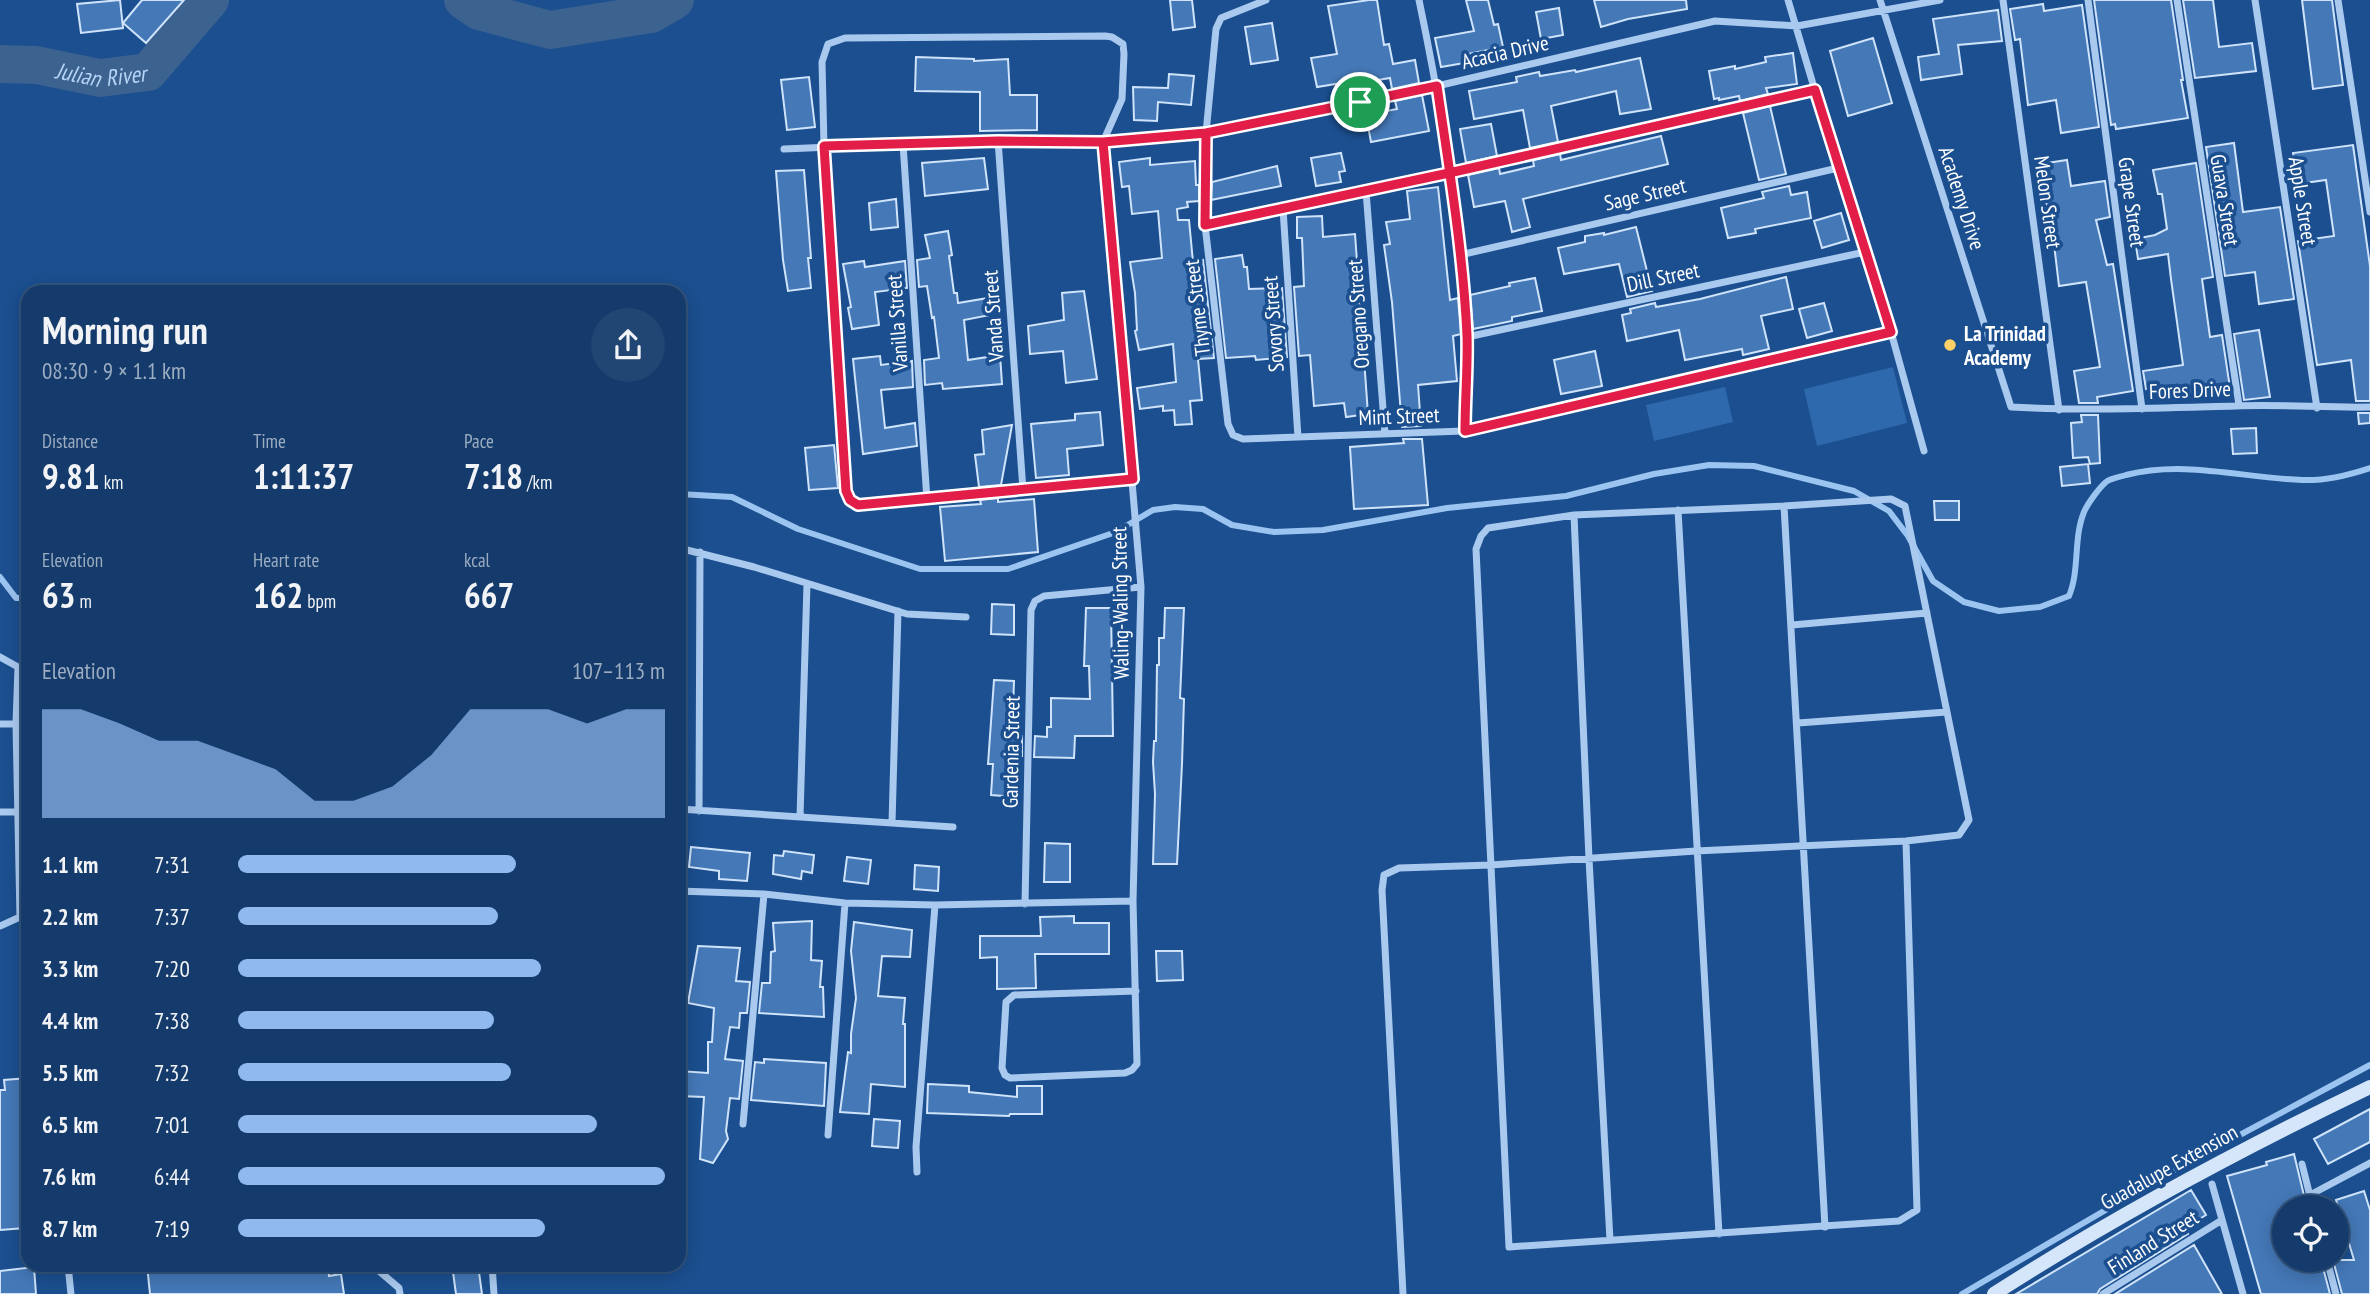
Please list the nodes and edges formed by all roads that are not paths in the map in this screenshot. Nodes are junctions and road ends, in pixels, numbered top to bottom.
1 (1266, 0) edge
2 (1419, 0) edge
3 (1788, 0) edge
4 (1880, 0) edge
5 (1940, 0) edge
6 (2003, 0) edge
7 (2088, 0) edge
8 (2177, 0) edge
9 (2255, 0) edge
10 (2338, 0) edge
11 (1883, 10) junction
12 (1797, 26) junction
13 (1437, 86) junction
14 (1815, 90) junction
15 (1206, 133) junction
16 (998, 141) junction
17 (1103, 142) junction
18 (903, 144) junction
19 (824, 146) junction
20 (784, 149) dead end
21 (1838, 168) junction
22 (1449, 173) junction
23 (1366, 191) junction
24 (1283, 209) junction
25 (2370, 212) edge
26 (1205, 225) junction
27 (1866, 252) junction
28 (1460, 255) junction
29 (1891, 332) junction
30 (1467, 337) junction
31 (2239, 405) junction
32 (2011, 407) joint
33 (2370, 407) edge
34 (2317, 408) junction
35 (2059, 410) junction
36 (2142, 410) junction
37 (1465, 431) junction
38 (1385, 434) junction
39 (1233, 435) joint
40 (1298, 437) junction
41 (1924, 451) dead end
42 (1133, 479) junction
43 (1023, 490) junction
44 (927, 500) junction
45 (1784, 506) junction
46 (1678, 510) junction
47 (1574, 515) junction
48 (686, 549) edge
49 (700, 552) junction
50 (807, 584) junction
51 (1141, 587) junction
52 (898, 611) junction
53 (1927, 613) junction
54 (966, 617) dead end
55 (1792, 625) junction
56 (0, 657) edge
57 (18, 667) junction
58 (21, 668) edge
59 (1947, 712) junction
60 (1798, 723) junction
61 (0, 724) edge
62 (16, 724) junction
63 (686, 810) edge
64 (699, 811) junction
65 (0, 812) edge
66 (19, 812) junction
67 (800, 817) junction
68 (892, 823) junction
69 (953, 827) dead end
70 (1906, 841) junction
71 (1805, 846) junction
72 (1696, 851) junction
73 (1589, 859) junction
74 (1491, 865) junction
75 (686, 892) edge
76 (764, 894) junction
77 (1133, 901) junction
78 (845, 903) junction
79 (1025, 904) junction
80 (936, 905) junction
81 (20, 917) joint
82 (0, 926) edge
83 (1136, 991) junction
84 (2370, 1087) edge
85 (743, 1124) dead end
86 (828, 1135) dead end
87 (2370, 1163) edge
88 (2302, 1164) dead end
89 (917, 1172) dead end
90 (2212, 1184) dead end
91 (2310, 1195) joint
92 (2222, 1220) junction
93 (1825, 1227) junction
94 (1719, 1234) junction
95 (1610, 1240) junction
96 (69, 1272) edge
97 (380, 1272) edge
98 (492, 1272) edge
99 (2330, 1272) edge
100 (71, 1294) edge
101 (400, 1294) edge
102 (494, 1294) edge
103 (1403, 1294) edge
104 (1994, 1294) edge
105 (2103, 1294) edge
106 (2243, 1294) edge
107 (2336, 1294) edge

1 - 15 street, Thyme Street
2 - 13 street
3 - 12 street
4 - 11 street, Academy Drive
5 - 11 street, Acacia Drive
6 - 35 street, Melon Street
7 - 36 street, Grape Street
8 - 31 street, Guava Street
9 - 34 street, Apple Street
10 - 25 street
11 - 12 street, Acacia Drive
11 - 32 street, Academy Drive
12 - 13 street, Acacia Drive
12 - 14 street
13 - 15 street, Acacia Drive
13 - 22 street
14 - 21 street
14 - 22 street
15 - 17 street, Acacia Drive
15 - 26 street, Thyme Street
16 - 17 street, Acacia Drive
16 - 18 street, Acacia Drive
16 - 43 street, Vanda Street
17 - 19 street
17 - 42 street, Waling-Waling Street
18 - 19 street, Acacia Drive
18 - 44 street, Vanilla Street
19 - 20 street, Acacia Drive
19 - 44 street
21 - 27 street
21 - 28 street, Sage Street
22 - 23 street
22 - 28 street
23 - 24 street
23 - 38 street, Oregano Street
24 - 26 street
24 - 40 street, Sovory Street
26 - 39 street, Thyme Street
27 - 29 street
27 - 30 street, Dill Street
28 - 30 street
29 - 37 street, Mint Street
29 - 41 street
30 - 37 street
31 - 34 street, Fores Drive
31 - 36 street, Fores Drive
32 - 35 street, Fores Drive
33 - 34 street, Fores Drive
35 - 36 street, Fores Drive
37 - 38 street, Mint Street
38 - 40 street, Mint Street
39 - 40 street, Mint Street
42 - 43 street
42 - 51 street, Waling-Waling Street
43 - 44 street
45 - 46 street
45 - 53 street
45 - 55 street
46 - 47 street
46 - 72 street
47 - 73 street
47 - 74 street
48 - 49 street
49 - 50 street
49 - 64 street
50 - 52 street
50 - 67 street
51 - 77 street, Waling-Waling Street
51 - 79 street, Gardenia Street
52 - 54 street
52 - 68 street
53 - 55 street
53 - 59 street
55 - 60 street
56 - 57 street
57 - 58 street
57 - 62 street
59 - 60 street
59 - 70 street
60 - 71 street
61 - 62 street
62 - 66 street
63 - 64 street
64 - 67 street
65 - 66 street
66 - 81 street
67 - 68 street
68 - 69 street
70 - 71 street
70 - 93 street
71 - 72 street
71 - 93 street
72 - 73 street
72 - 94 street
73 - 74 street
73 - 95 street
74 - 95 street
74 - 103 street
75 - 76 street
76 - 78 street
76 - 85 street
77 - 79 street
77 - 83 street, Waling-Waling Street
78 - 80 street
78 - 86 street
79 - 80 street
80 - 89 street
81 - 82 street
83 - 83 street, Waling-Waling Street
84 - 104 street, Guadalupe Extension
87 - 91 street
88 - 91 street
90 - 92 street
92 - 105 street, Finland Street
92 - 106 street
93 - 94 street
94 - 95 street
96 - 100 street
97 - 101 street
98 - 102 street
99 - 107 street

